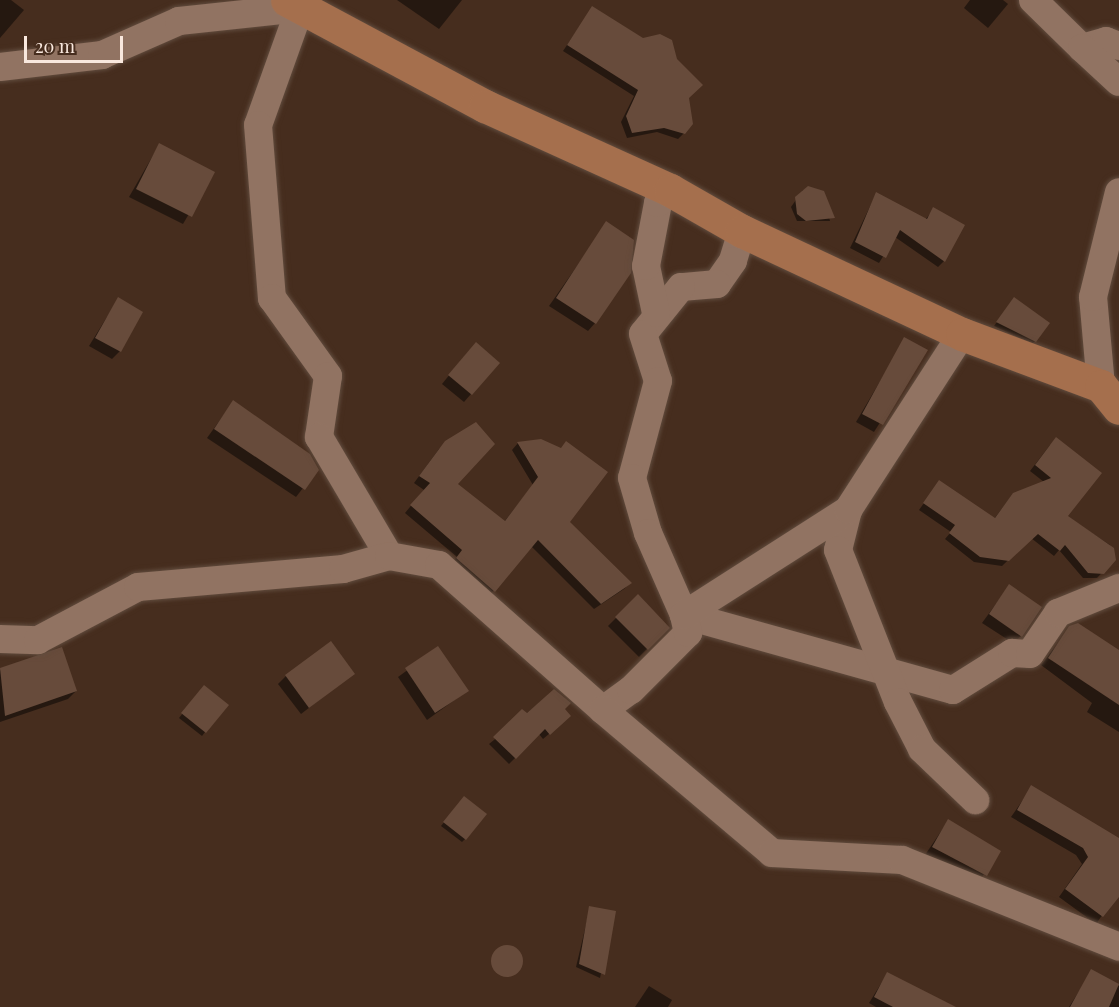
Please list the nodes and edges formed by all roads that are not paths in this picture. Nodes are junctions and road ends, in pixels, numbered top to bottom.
1 (1034, 0) edge
2 (293, 4) edge
3 (1119, 46) edge
4 (1082, 48) junction
5 (0, 67) edge
6 (1119, 82) edge
7 (670, 190) junction
8 (1119, 192) edge
9 (742, 231) junction
10 (656, 313) junction
11 (962, 334) junction
12 (1110, 397) edge
13 (848, 510) junction
14 (389, 556) junction
15 (1119, 588) edge
16 (684, 615) junction
17 (0, 639) edge
18 (887, 675) junction
19 (603, 710) junction
20 (975, 800) dead end
21 (1119, 947) edge

1 - 4 street
2 - 5 street
2 - 7 main road
2 - 14 street
3 - 4 street
4 - 6 street
7 - 9 main road
7 - 10 street
8 - 12 street
9 - 10 street
9 - 11 main road
10 - 16 street
11 - 12 main road
11 - 13 street
13 - 16 street
13 - 18 street
14 - 17 street
14 - 19 street
15 - 18 street
16 - 18 street
16 - 19 street
18 - 20 street
19 - 21 street

